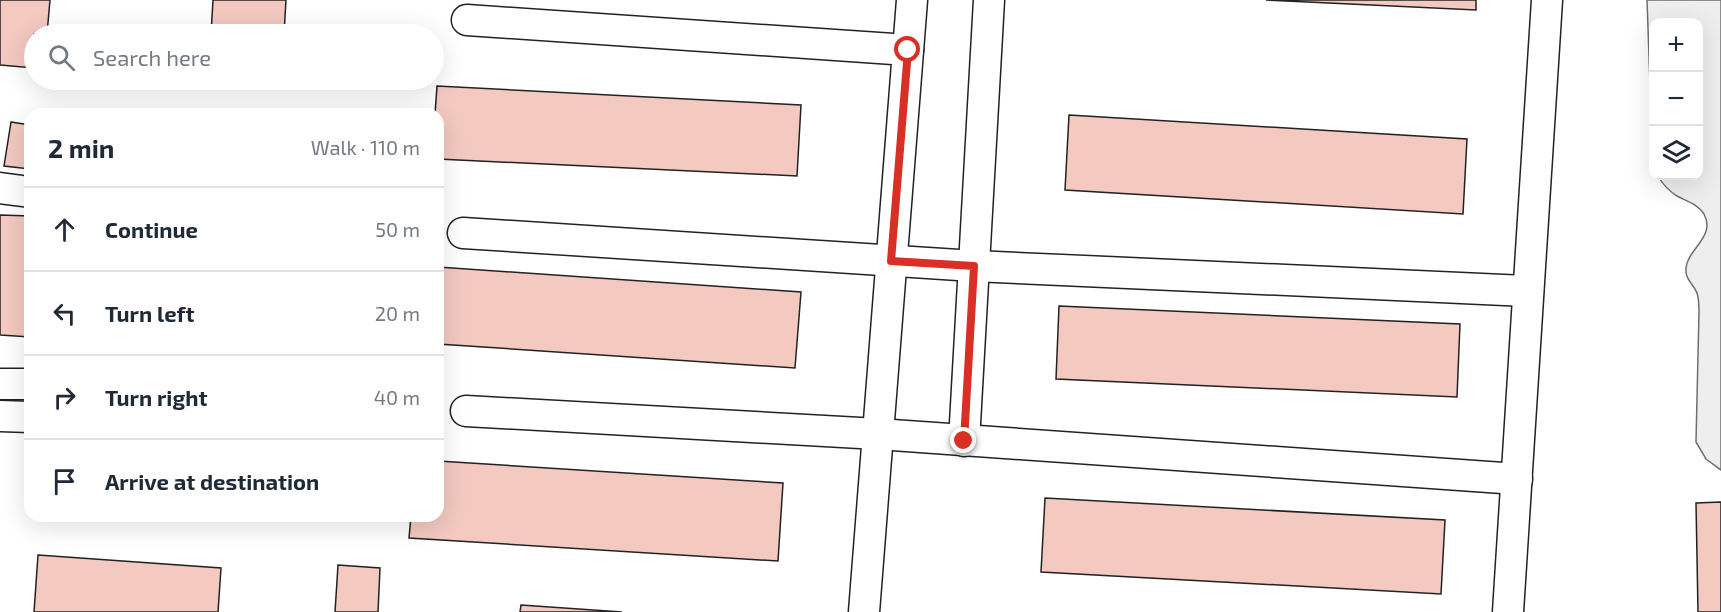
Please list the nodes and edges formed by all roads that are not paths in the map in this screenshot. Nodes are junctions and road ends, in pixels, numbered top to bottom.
1 (912, 0) edge
2 (989, 0) edge
3 (1546, 0) edge
4 (467, 20) dead end
5 (908, 50) junction
6 (0, 188) edge
7 (24, 191) edge
8 (463, 233) dead end
9 (891, 261) junction
10 (974, 266) junction
11 (1528, 291) junction
12 (0, 384) edge
13 (24, 384) edge
14 (466, 411) dead end
15 (0, 416) edge
16 (24, 417) edge
17 (878, 434) junction
18 (964, 441) junction
19 (1516, 479) junction
20 (864, 612) edge
21 (1508, 612) edge

1 - 5 lane
2 - 10 lane
3 - 11 lane
4 - 5 lane
5 - 9 lane
6 - 7 lane
8 - 9 lane
9 - 10 lane
9 - 17 lane
10 - 11 lane
10 - 18 lane
11 - 19 lane
12 - 13 lane
14 - 17 lane
15 - 16 lane
17 - 18 lane
17 - 20 lane
18 - 19 lane
19 - 21 lane

